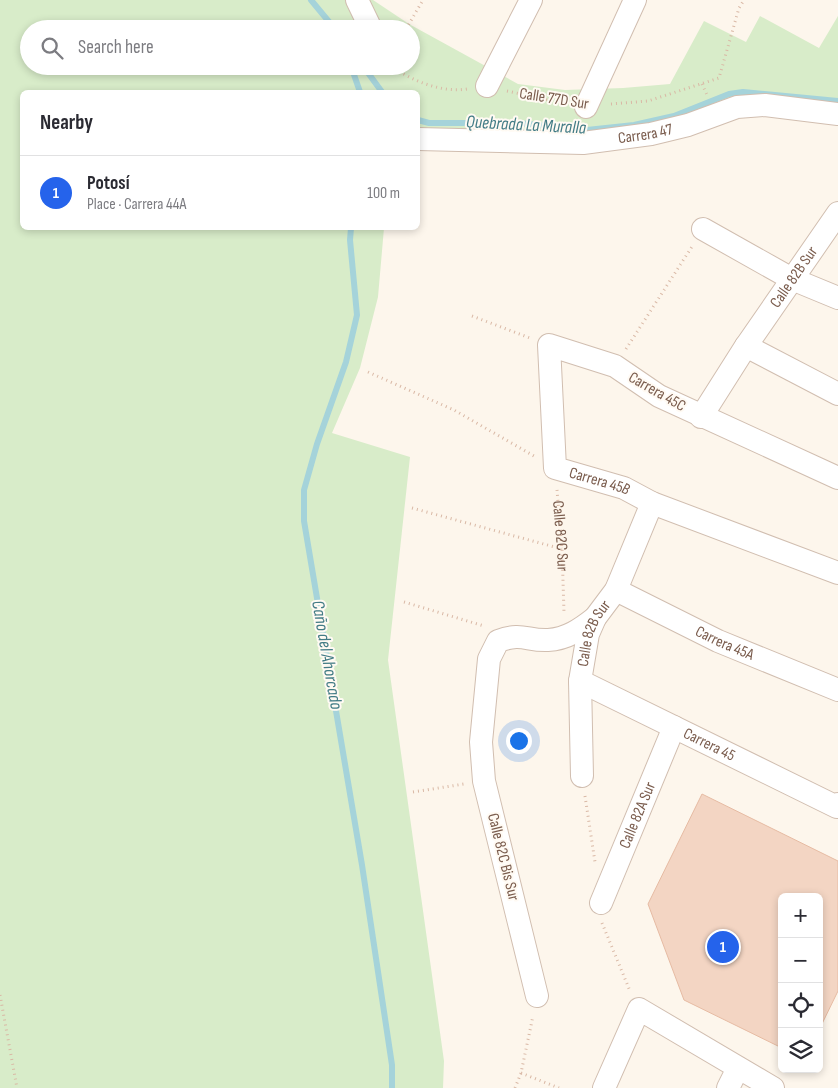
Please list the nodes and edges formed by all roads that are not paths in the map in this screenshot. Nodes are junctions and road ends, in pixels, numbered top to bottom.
1 (357, 0) edge
2 (531, 0) edge
3 (636, 0) edge
4 (367, 20) edge
5 (487, 86) road end
6 (586, 107) road end
7 (838, 114) edge
8 (420, 139) edge
9 (838, 213) edge
10 (703, 229) road end
11 (792, 279) junction
12 (838, 298) edge
13 (746, 346) junction
14 (838, 394) edge
15 (701, 417) junction
16 (555, 468) joint
17 (838, 478) edge
18 (652, 503) junction
19 (838, 572) edge
20 (616, 590) junction
21 (595, 618) junction
22 (580, 682) junction
23 (838, 690) edge
24 (674, 727) junction
25 (582, 776) dead end
26 (837, 806) edge
27 (601, 903) dead end
28 (537, 996) road end
29 (738, 1068) junction
30 (604, 1088) edge
31 (728, 1088) edge
32 (773, 1088) edge

1 - 4 street
2 - 5 street
3 - 6 street
7 - 8 street, Carrera 47
9 - 11 street, Calle 82B Sur
10 - 11 street
11 - 12 street
11 - 13 street, Calle 82B Sur
13 - 14 street
13 - 15 street, Calle 82B Sur
15 - 16 street, Carrera 45C
15 - 17 street, Carrera 45C
16 - 18 street, Carrera 45B
18 - 19 street, Carrera 45B
18 - 20 street, Calle 82B Sur
20 - 21 street, Calle 82B Sur
20 - 23 street, Carrera 45A
21 - 22 street, Calle 82B Sur
21 - 28 street, Calle 82C Bis Sur
22 - 24 street, Carrera 45
22 - 25 street, Calle 82B Sur
24 - 26 street, Carrera 45
24 - 27 street, Calle 82A Sur
29 - 30 street
29 - 31 street
29 - 32 street

